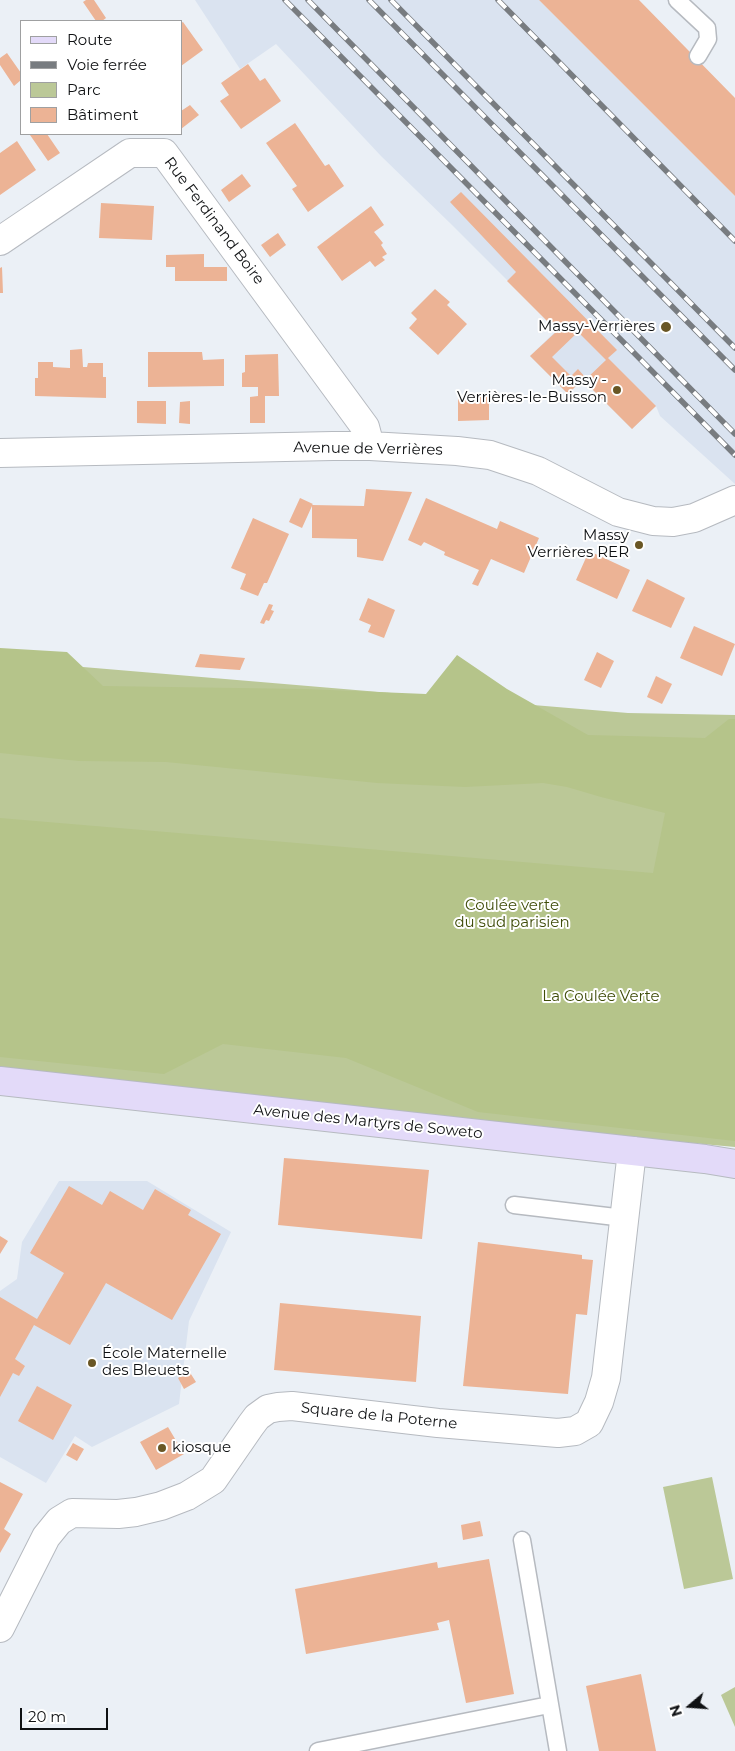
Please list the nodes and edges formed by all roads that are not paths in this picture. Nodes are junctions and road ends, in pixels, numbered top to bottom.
1 (677, 0) edge
2 (698, 56) dead end
3 (0, 241) edge
4 (370, 446) junction
5 (0, 453) edge
6 (728, 504) edge
7 (0, 1080) edge
8 (632, 1151) junction
9 (735, 1164) edge
10 (514, 1204) dead end
11 (624, 1218) junction
12 (522, 1540) dead end
13 (0, 1628) edge
14 (549, 1705) junction
15 (318, 1751) edge
16 (558, 1751) edge

1 - 2 lane
3 - 4 street, Rue Ferdinand Boire
4 - 5 street, Avenue de Verrières
4 - 6 street, Avenue de Verrières
7 - 8 main road, Avenue des Martyrs de Soweto
8 - 9 main road, Avenue des Martyrs de Soweto
8 - 11 street, Square de la Poterne
10 - 11 lane
11 - 13 street, Square de la Poterne
12 - 14 lane
14 - 15 lane
14 - 16 lane

